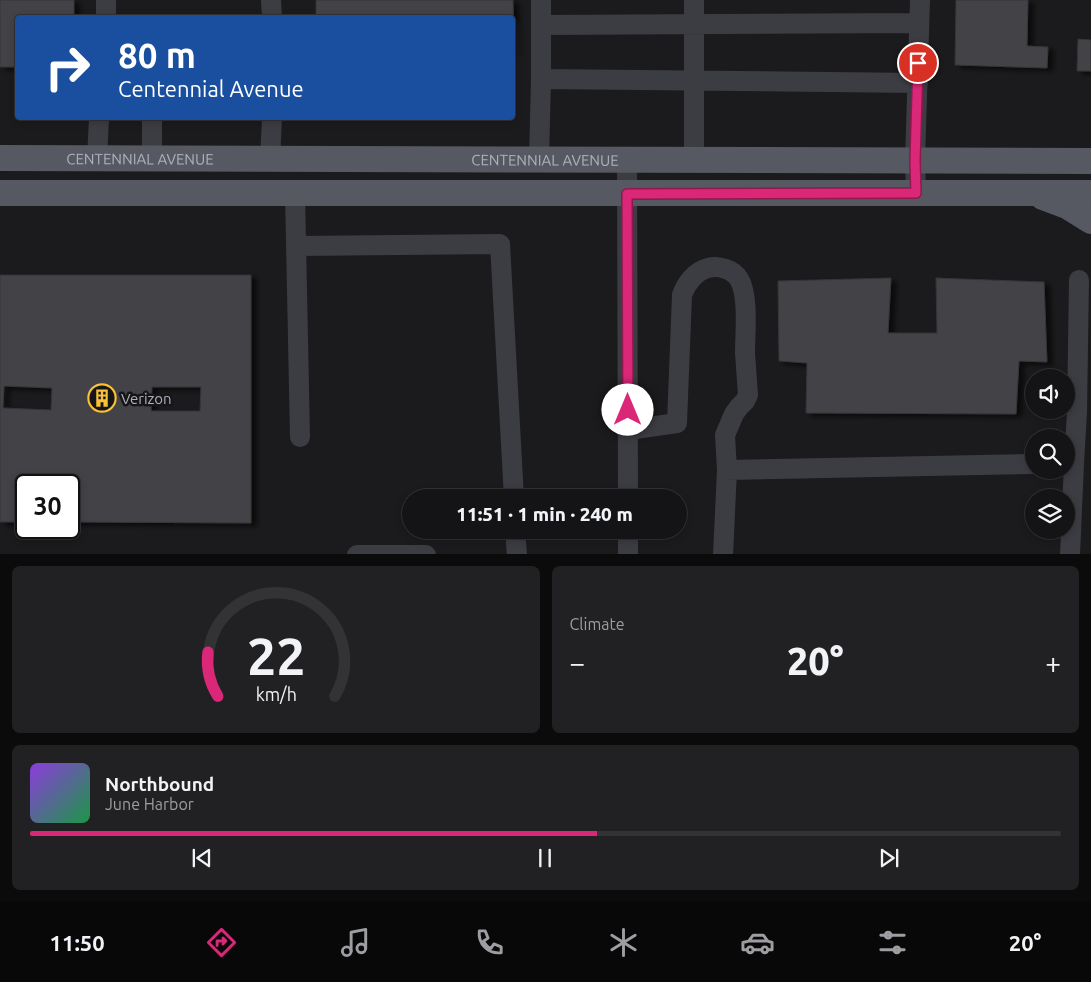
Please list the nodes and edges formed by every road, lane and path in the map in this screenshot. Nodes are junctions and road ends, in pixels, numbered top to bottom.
1 (106, 0) edge
2 (272, 0) edge
3 (541, 0) edge
4 (694, 0) edge
5 (920, 0) edge
6 (106, 15) edge
7 (272, 15) edge
8 (694, 23) junction
9 (919, 23) junction
10 (541, 25) junction
11 (541, 80) junction
12 (694, 81) junction
13 (918, 83) junction
14 (100, 120) edge
15 (152, 120) edge
16 (272, 120) edge
17 (0, 158) edge
18 (97, 158) junction
19 (152, 158) junction
20 (270, 159) junction
21 (539, 160) junction
22 (627, 161) junction
23 (694, 161) junction
24 (915, 161) junction
25 (1091, 162) edge
26 (0, 192) edge
27 (295, 193) junction
28 (916, 193) junction
29 (1030, 193) junction
30 (1091, 193) edge
31 (627, 194) junction
32 (1091, 221) edge
33 (296, 246) junction
34 (1079, 280) dead end
35 (1075, 429) edge
36 (628, 430) junction
37 (300, 437) dead end
38 (1025, 464) edge
39 (727, 470) junction
40 (1070, 479) edge
41 (514, 489) edge
42 (628, 489) edge
43 (516, 539) edge
44 (628, 539) edge
45 (356, 554) edge
46 (426, 554) edge
47 (517, 554) edge
48 (628, 554) edge
49 (723, 554) edge
50 (1070, 554) edge

1 - 6 street
2 - 7 street
3 - 10 street
4 - 8 street
5 - 9 street
8 - 9 street
8 - 10 street
8 - 12 street
9 - 13 street
10 - 11 street
11 - 12 street
11 - 21 street
12 - 13 street
12 - 23 street
13 - 24 street
14 - 18 street
15 - 19 street
16 - 20 street
17 - 18 main road, CENTENNIAL AVENUE
18 - 19 main road, CENTENNIAL AVENUE
19 - 20 main road, CENTENNIAL AVENUE
20 - 21 main road, CENTENNIAL AVENUE
21 - 22 main road, CENTENNIAL AVENUE
22 - 23 main road, CENTENNIAL AVENUE
22 - 31 street
23 - 24 main road, CENTENNIAL AVENUE
24 - 25 main road, CENTENNIAL AVENUE
24 - 28 street
26 - 27 main road
27 - 31 main road
27 - 33 street
28 - 29 main road
28 - 31 main road
29 - 30 main road
29 - 32 main road
31 - 36 street
33 - 37 street
33 - 41 street
34 - 35 street
36 - 39 street
36 - 42 street
38 - 39 street
39 - 49 street
40 - 50 street
43 - 47 street
44 - 48 street
45 - 46 street

